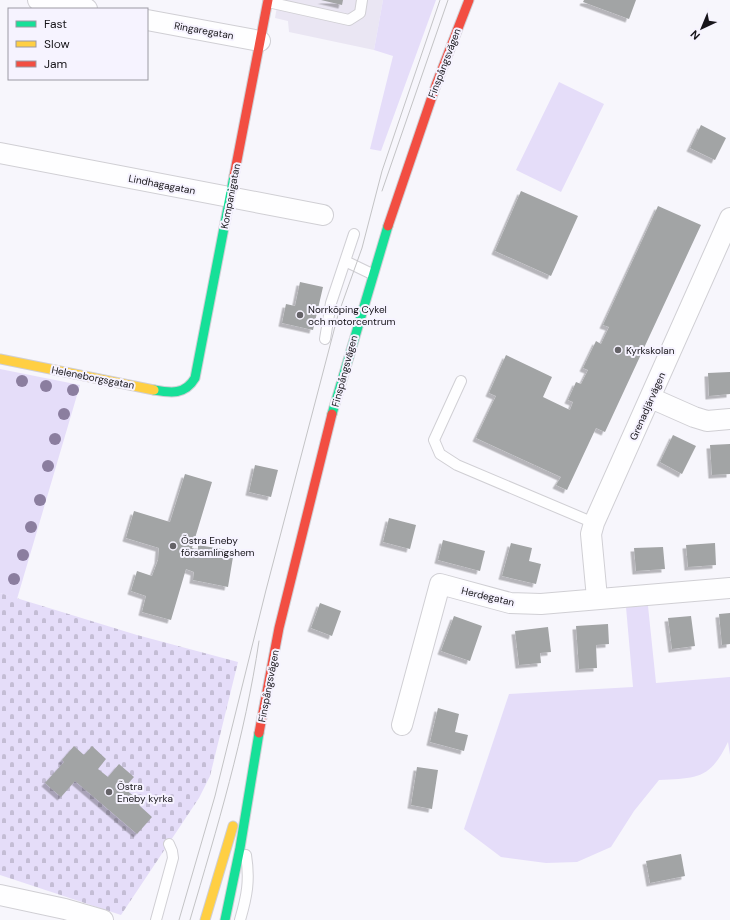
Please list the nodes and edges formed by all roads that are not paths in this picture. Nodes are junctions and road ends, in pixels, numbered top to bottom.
1 (38, 0) edge
2 (362, 0) edge
3 (469, 0) edge
4 (268, 1) edge
5 (82, 8) edge
6 (148, 20) edge
7 (260, 41) junction
8 (0, 153) edge
9 (230, 196) junction
10 (323, 216) dead end
11 (730, 218) edge
12 (354, 234) dead end
13 (345, 261) junction
14 (372, 274) junction
15 (325, 339) dead end
16 (0, 359) edge
17 (461, 381) dead end
18 (186, 390) joint
19 (651, 398) junction
20 (730, 419) edge
21 (594, 523) junction
22 (730, 588) edge
23 (597, 598) junction
24 (402, 725) dead end
25 (256, 753) junction
26 (243, 837) junction
27 (169, 844) dead end
28 (0, 895) edge
29 (103, 920) edge
30 (156, 920) edge
31 (205, 920) edge
32 (225, 920) edge
33 (240, 920) edge

1 - 5 street
2 - 4 lane
3 - 14 main road, Finspångsvägen
4 - 7 main road, Kompanigatan
6 - 7 street, Ringaregatan
7 - 9 main road, Kompanigatan
8 - 9 street, Lindhagagatan
9 - 10 street, Lindhagagatan
9 - 18 main road, Kompanigatan
11 - 19 street, Grenadjärvägen
12 - 13 lane
13 - 14 lane
13 - 15 lane
14 - 25 main road, Finspångsvägen
16 - 18 main road, Heleneborgsgatan
17 - 21 lane
19 - 20 street
19 - 21 street, Grenadjärvägen
21 - 23 street, Grenadjärvägen
22 - 23 street, Herdegatan
23 - 24 street, Herdegatan
25 - 26 main road, Finspångsvägen
25 - 31 main road, Finspångsvägen
26 - 32 main road, Finspångsvägen
26 - 33 lane
27 - 30 lane
28 - 29 street

